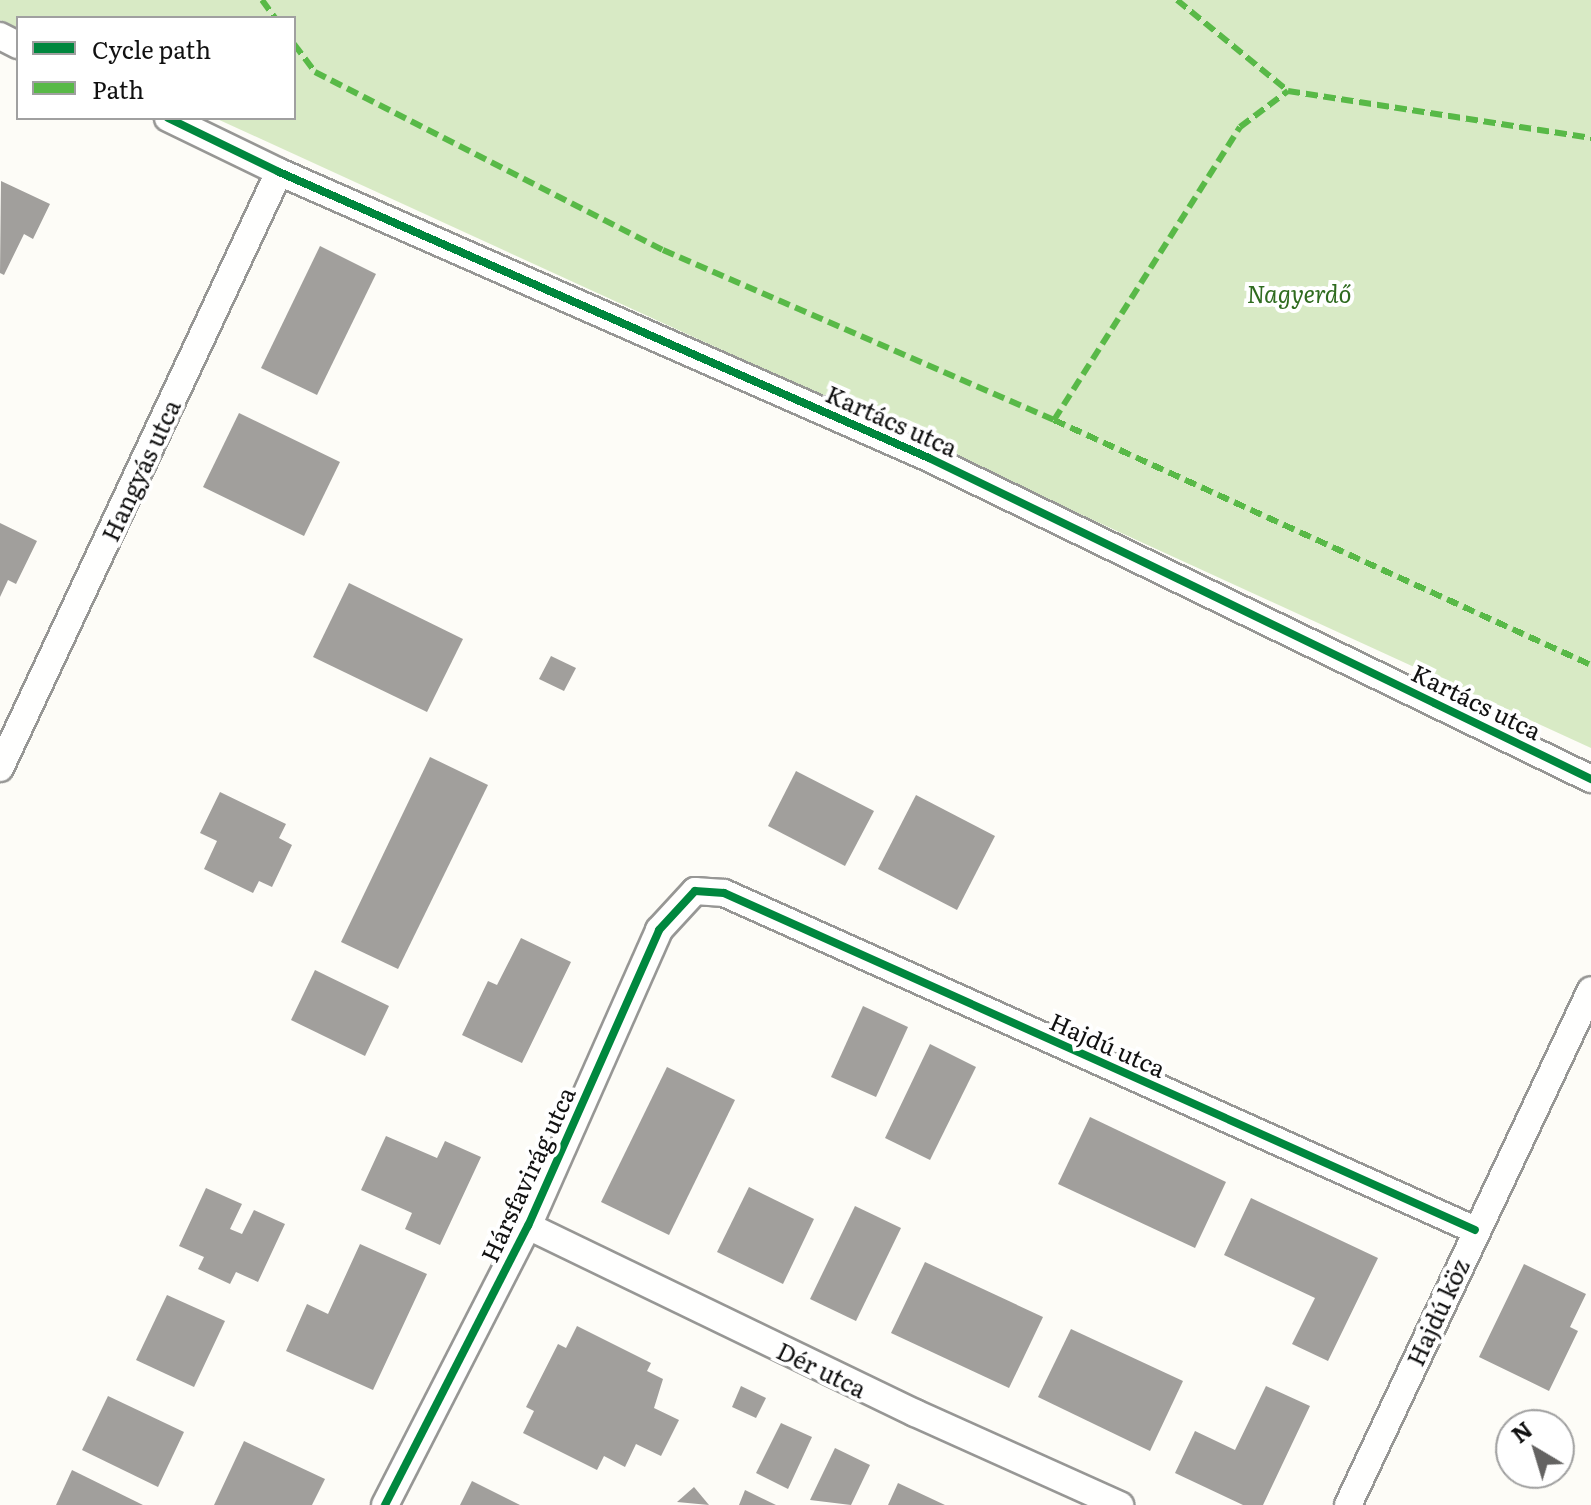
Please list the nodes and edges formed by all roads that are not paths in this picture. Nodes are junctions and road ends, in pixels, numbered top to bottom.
1 (172, 120) edge
2 (279, 172) junction
3 (0, 768) edge
4 (1591, 779) edge
5 (724, 893) joint
6 (1591, 990) edge
7 (528, 1226) junction
8 (1475, 1230) junction
9 (385, 1505) edge
10 (1120, 1505) edge
11 (1348, 1505) edge

1 - 2 street, Kartács utca
2 - 3 street, Hangyás utca
2 - 4 street, Kartács utca
5 - 7 street, Hársfavirág utca
5 - 8 street, Hajdú utca
6 - 8 street, Hajdú köz
7 - 9 street, Hársfavirág utca
7 - 10 street, Dér utca
8 - 11 street, Hajdú köz

